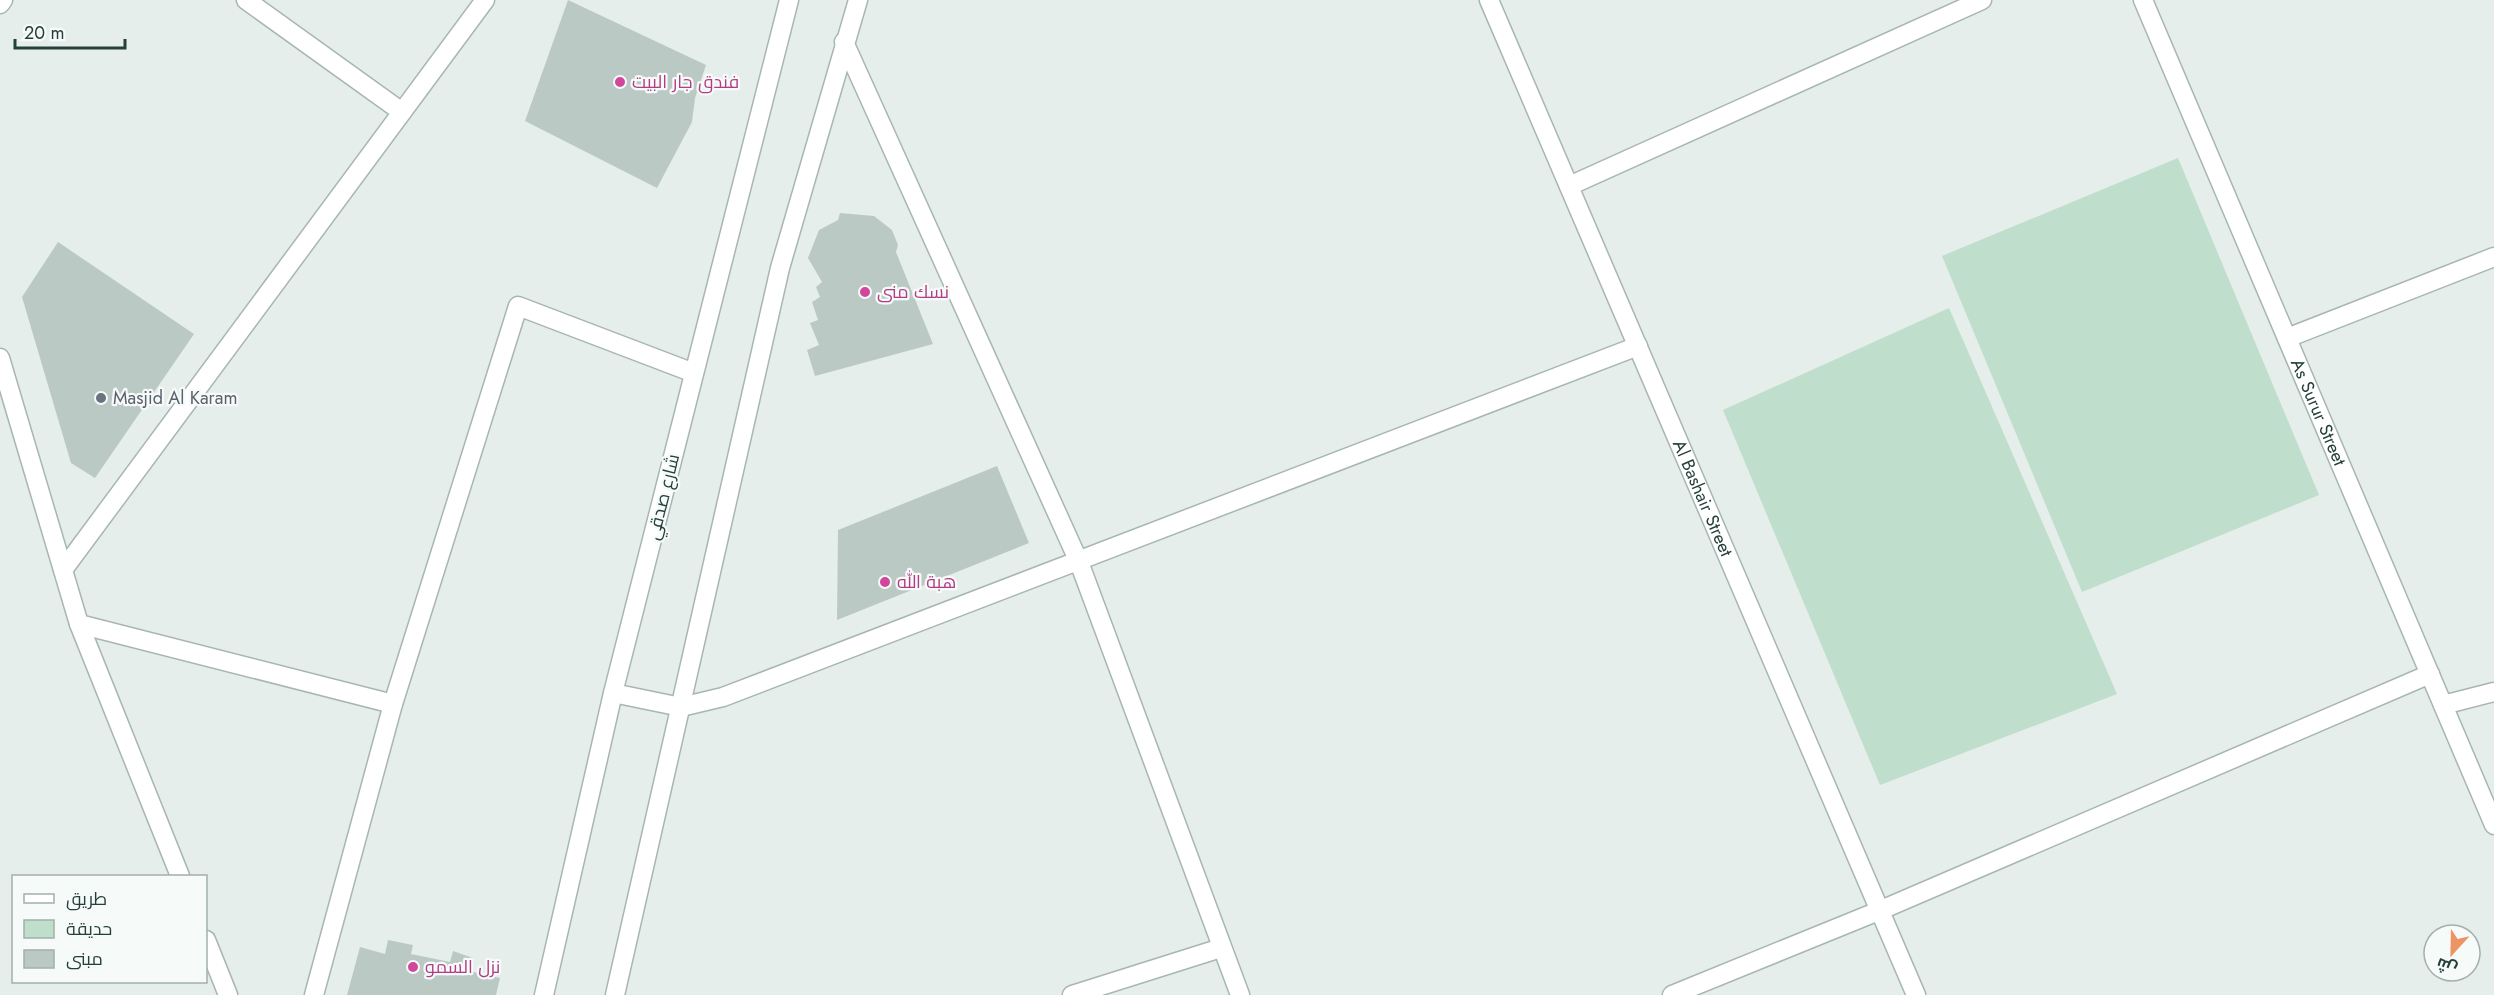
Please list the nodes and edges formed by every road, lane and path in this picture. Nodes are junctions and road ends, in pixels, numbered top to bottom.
1 (3, 0) edge
2 (246, 0) edge
3 (485, 0) edge
4 (789, 0) edge
5 (858, 0) edge
6 (1489, 0) edge
7 (1982, 0) edge
8 (2143, 0) edge
9 (0, 4) edge
10 (844, 42) junction
11 (402, 112) junction
12 (1569, 186) junction
13 (2494, 257) edge
14 (2287, 338) junction
15 (1638, 346) junction
16 (0, 358) edge
17 (694, 373) junction
18 (1079, 561) junction
19 (63, 570) junction
20 (79, 624) junction
21 (2430, 674) junction
22 (2494, 692) edge
23 (613, 693) junction
24 (393, 704) junction
25 (2443, 705) junction
26 (681, 706) junction
27 (2494, 825) edge
28 (180, 875) edge
29 (1881, 910) junction
30 (207, 942) edge
31 (1221, 948) junction
32 (228, 995) edge
33 (314, 995) edge
34 (544, 995) edge
35 (615, 995) edge
36 (1072, 995) edge
37 (1240, 995) edge
38 (1672, 995) edge
39 (1916, 995) edge

1 - 9 street
2 - 11 street
3 - 11 street
4 - 17 street, شارع صدقي
5 - 10 street
6 - 12 street, Al Bashair Street
7 - 12 street
8 - 14 street, As Surur Street
10 - 18 street
10 - 26 street
11 - 19 street
12 - 15 street, Al Bashair Street
13 - 14 street
14 - 21 street, As Surur Street
15 - 18 street
15 - 29 street, Al Bashair Street
16 - 19 street
17 - 23 street, شارع صدقي
17 - 24 street
18 - 26 street
18 - 31 street
19 - 20 street
20 - 24 street
20 - 28 street
21 - 25 street, As Surur Street
21 - 29 street
22 - 25 street
23 - 26 street
23 - 34 street, شارع صدقي
24 - 33 street
25 - 27 street, As Surur Street
26 - 35 street
29 - 38 street
29 - 39 street, Al Bashair Street
30 - 32 street
31 - 36 street
31 - 37 street

